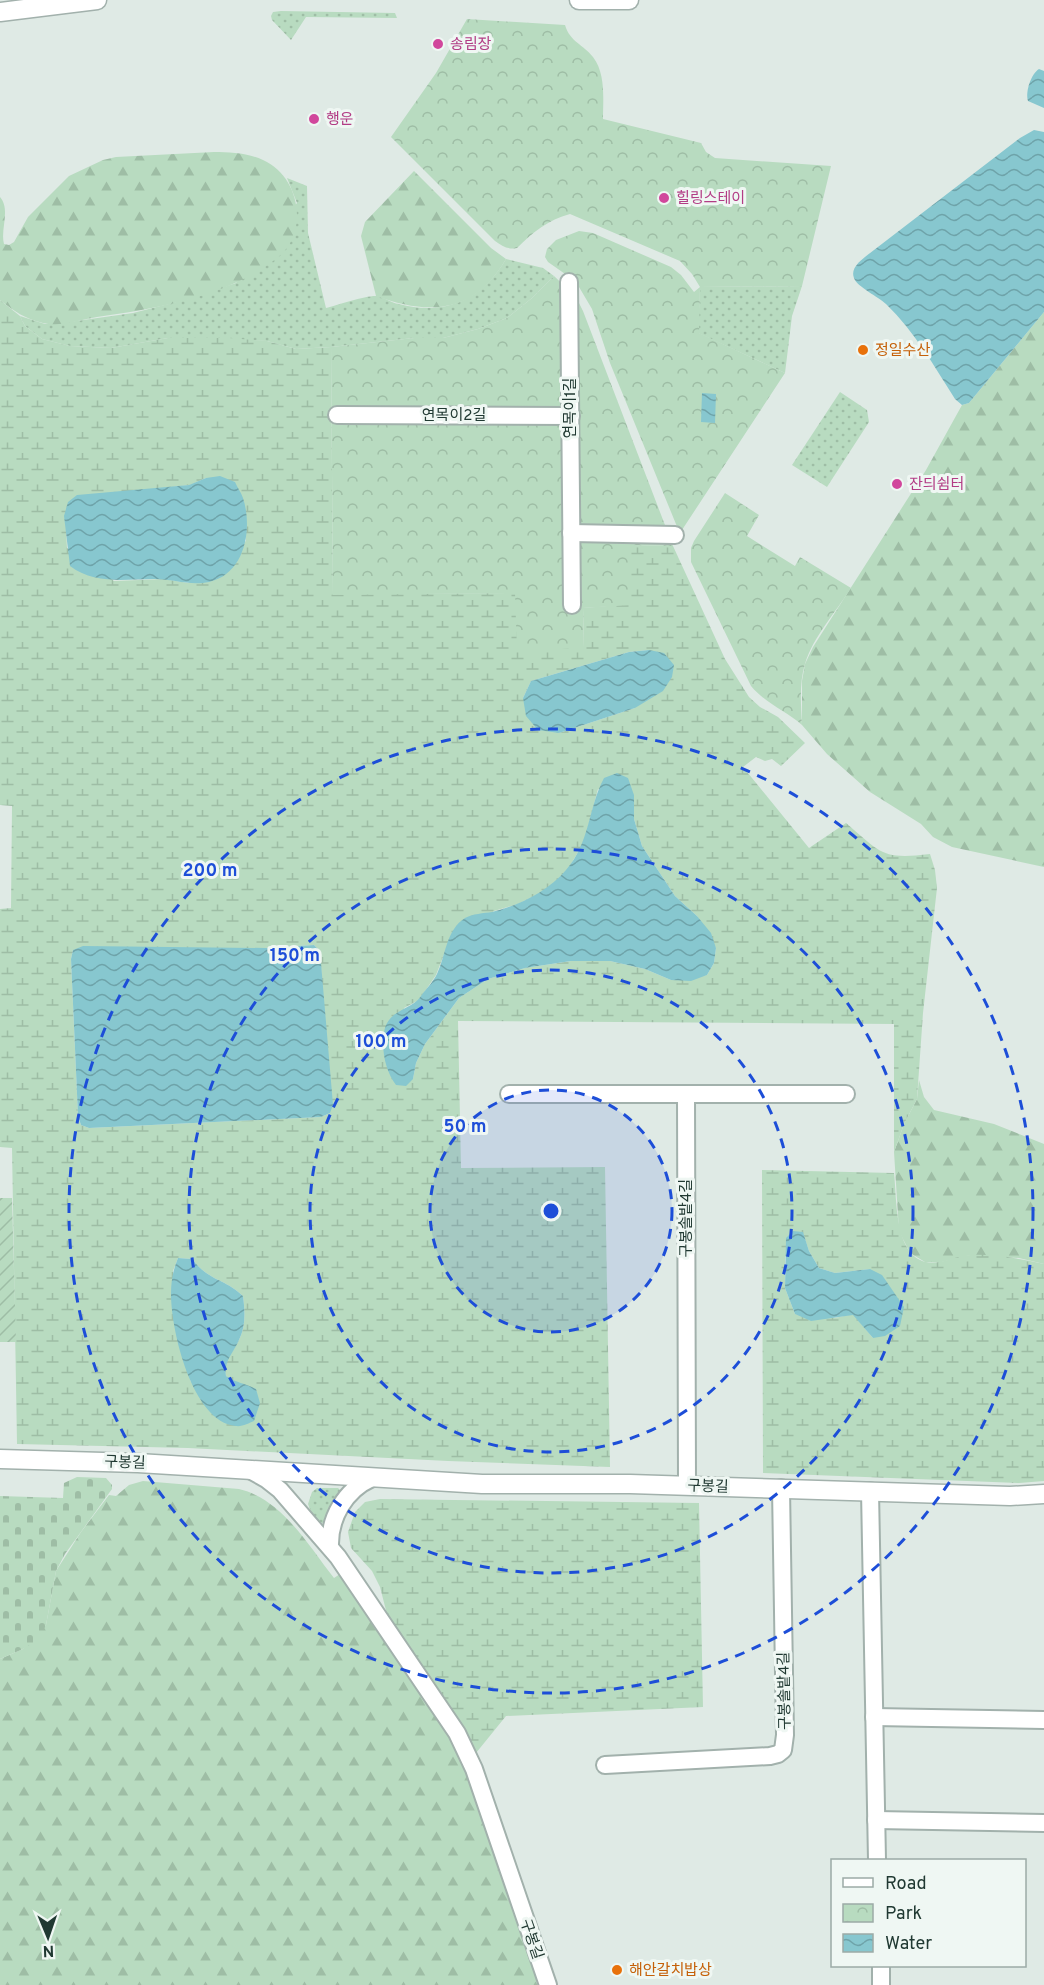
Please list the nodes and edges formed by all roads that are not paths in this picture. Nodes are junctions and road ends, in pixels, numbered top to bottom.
1 (97, 0) edge
2 (579, 0) edge
3 (629, 0) edge
4 (0, 12) edge
5 (569, 282) dead end
6 (337, 415) dead end
7 (571, 416) junction
8 (572, 533) junction
9 (675, 535) dead end
10 (572, 605) dead end
11 (509, 1094) dead end
12 (686, 1094) junction
13 (846, 1094) dead end
14 (0, 1460) edge
15 (249, 1469) junction
16 (372, 1478) junction
17 (687, 1485) junction
18 (781, 1488) junction
19 (870, 1491) junction
20 (1044, 1494) edge
21 (330, 1547) junction
22 (874, 1718) junction
23 (1044, 1720) edge
24 (605, 1765) dead end
25 (876, 1820) junction
26 (1044, 1823) edge
27 (877, 1859) edge
28 (881, 1967) edge
29 (548, 1985) edge
30 (881, 1985) edge

1 - 4 street
2 - 3 street
5 - 7 street, 연목이1길
6 - 7 street, 연목이2길
7 - 8 street, 연목이1길
8 - 9 street
8 - 10 street, 연목이1길
11 - 12 street
12 - 13 street
12 - 17 street, 구봉솔밭4길
14 - 15 street, 구봉길
15 - 16 street, 구봉길
15 - 21 street, 구봉길
16 - 17 street, 구봉길
16 - 21 street
17 - 18 street, 구봉길
18 - 19 street, 구봉길
18 - 24 street, 구봉솔밭4길
19 - 20 street, 구봉길
19 - 22 street
21 - 29 street, 구봉길
22 - 23 street
22 - 25 street
25 - 26 street
25 - 27 street
28 - 30 street

